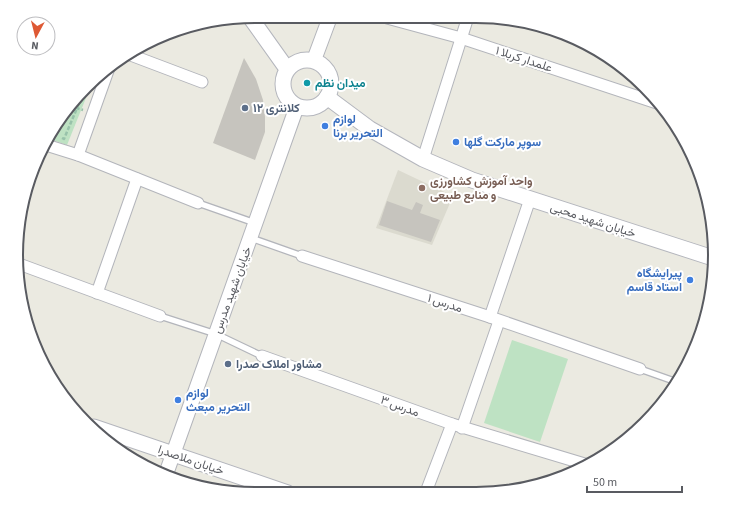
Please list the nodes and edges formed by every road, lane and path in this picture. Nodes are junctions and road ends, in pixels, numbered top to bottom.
1 (254, 23) edge
2 (328, 23) edge
3 (406, 23) edge
4 (466, 23) edge
5 (461, 38) junction
6 (135, 57) edge
7 (314, 60) junction
8 (287, 68) junction
9 (105, 78) edge
10 (202, 82) dead end
11 (327, 97) junction
12 (648, 100) edge
13 (78, 106) edge
14 (297, 106) junction
15 (64, 138) dead end
16 (50, 146) edge
17 (78, 156) junction
18 (423, 158) junction
19 (137, 179) junction
20 (530, 199) junction
21 (198, 203) joint
22 (256, 223) junction
23 (250, 238) junction
24 (302, 256) joint
25 (708, 256) edge
26 (23, 265) edge
27 (97, 293) junction
28 (160, 316) joint
29 (494, 319) junction
30 (216, 334) junction
31 (262, 356) joint
32 (640, 369) joint
33 (671, 381) edge
34 (457, 426) junction
35 (103, 430) edge
36 (173, 454) junction
37 (580, 463) edge
38 (168, 470) edge
39 (270, 487) edge
40 (428, 487) edge

1 - 8 main road
2 - 7 street
3 - 5 street, علمدار کربلا ۱
4 - 5 street
5 - 12 street, علمدار کربلا ۱
5 - 18 street
6 - 10 street
7 - 8 main road
7 - 11 main road
8 - 14 main road
9 - 17 street
11 - 14 main road
11 - 18 main road, خیابان شهید محبی
13 - 15 path
14 - 22 street, خیابان شهید مدرس
16 - 17 street
17 - 19 street
18 - 20 main road, خیابان شهید محبی
19 - 21 street
19 - 27 street
20 - 25 main road, خیابان شهید محبی
20 - 29 street
21 - 22 lane
22 - 23 street, خیابان شهید مدرس
23 - 24 lane, مدرس ۱
23 - 30 street, خیابان شهید مدرس
24 - 29 street, مدرس ۱
26 - 27 street
27 - 28 street
28 - 30 lane, مدرس ۳
29 - 32 street, مدرس ۱
29 - 34 street
30 - 31 lane, مدرس ۳
30 - 36 street, خیابان شهید مدرس
31 - 34 street, مدرس ۳
32 - 33 lane
34 - 37 street, مدرس ۳
34 - 40 street
35 - 36 main road, خیابان ملاصدرا
36 - 38 street, خیابان شهید مدرس
36 - 39 main road, خیابان ملاصدرا

